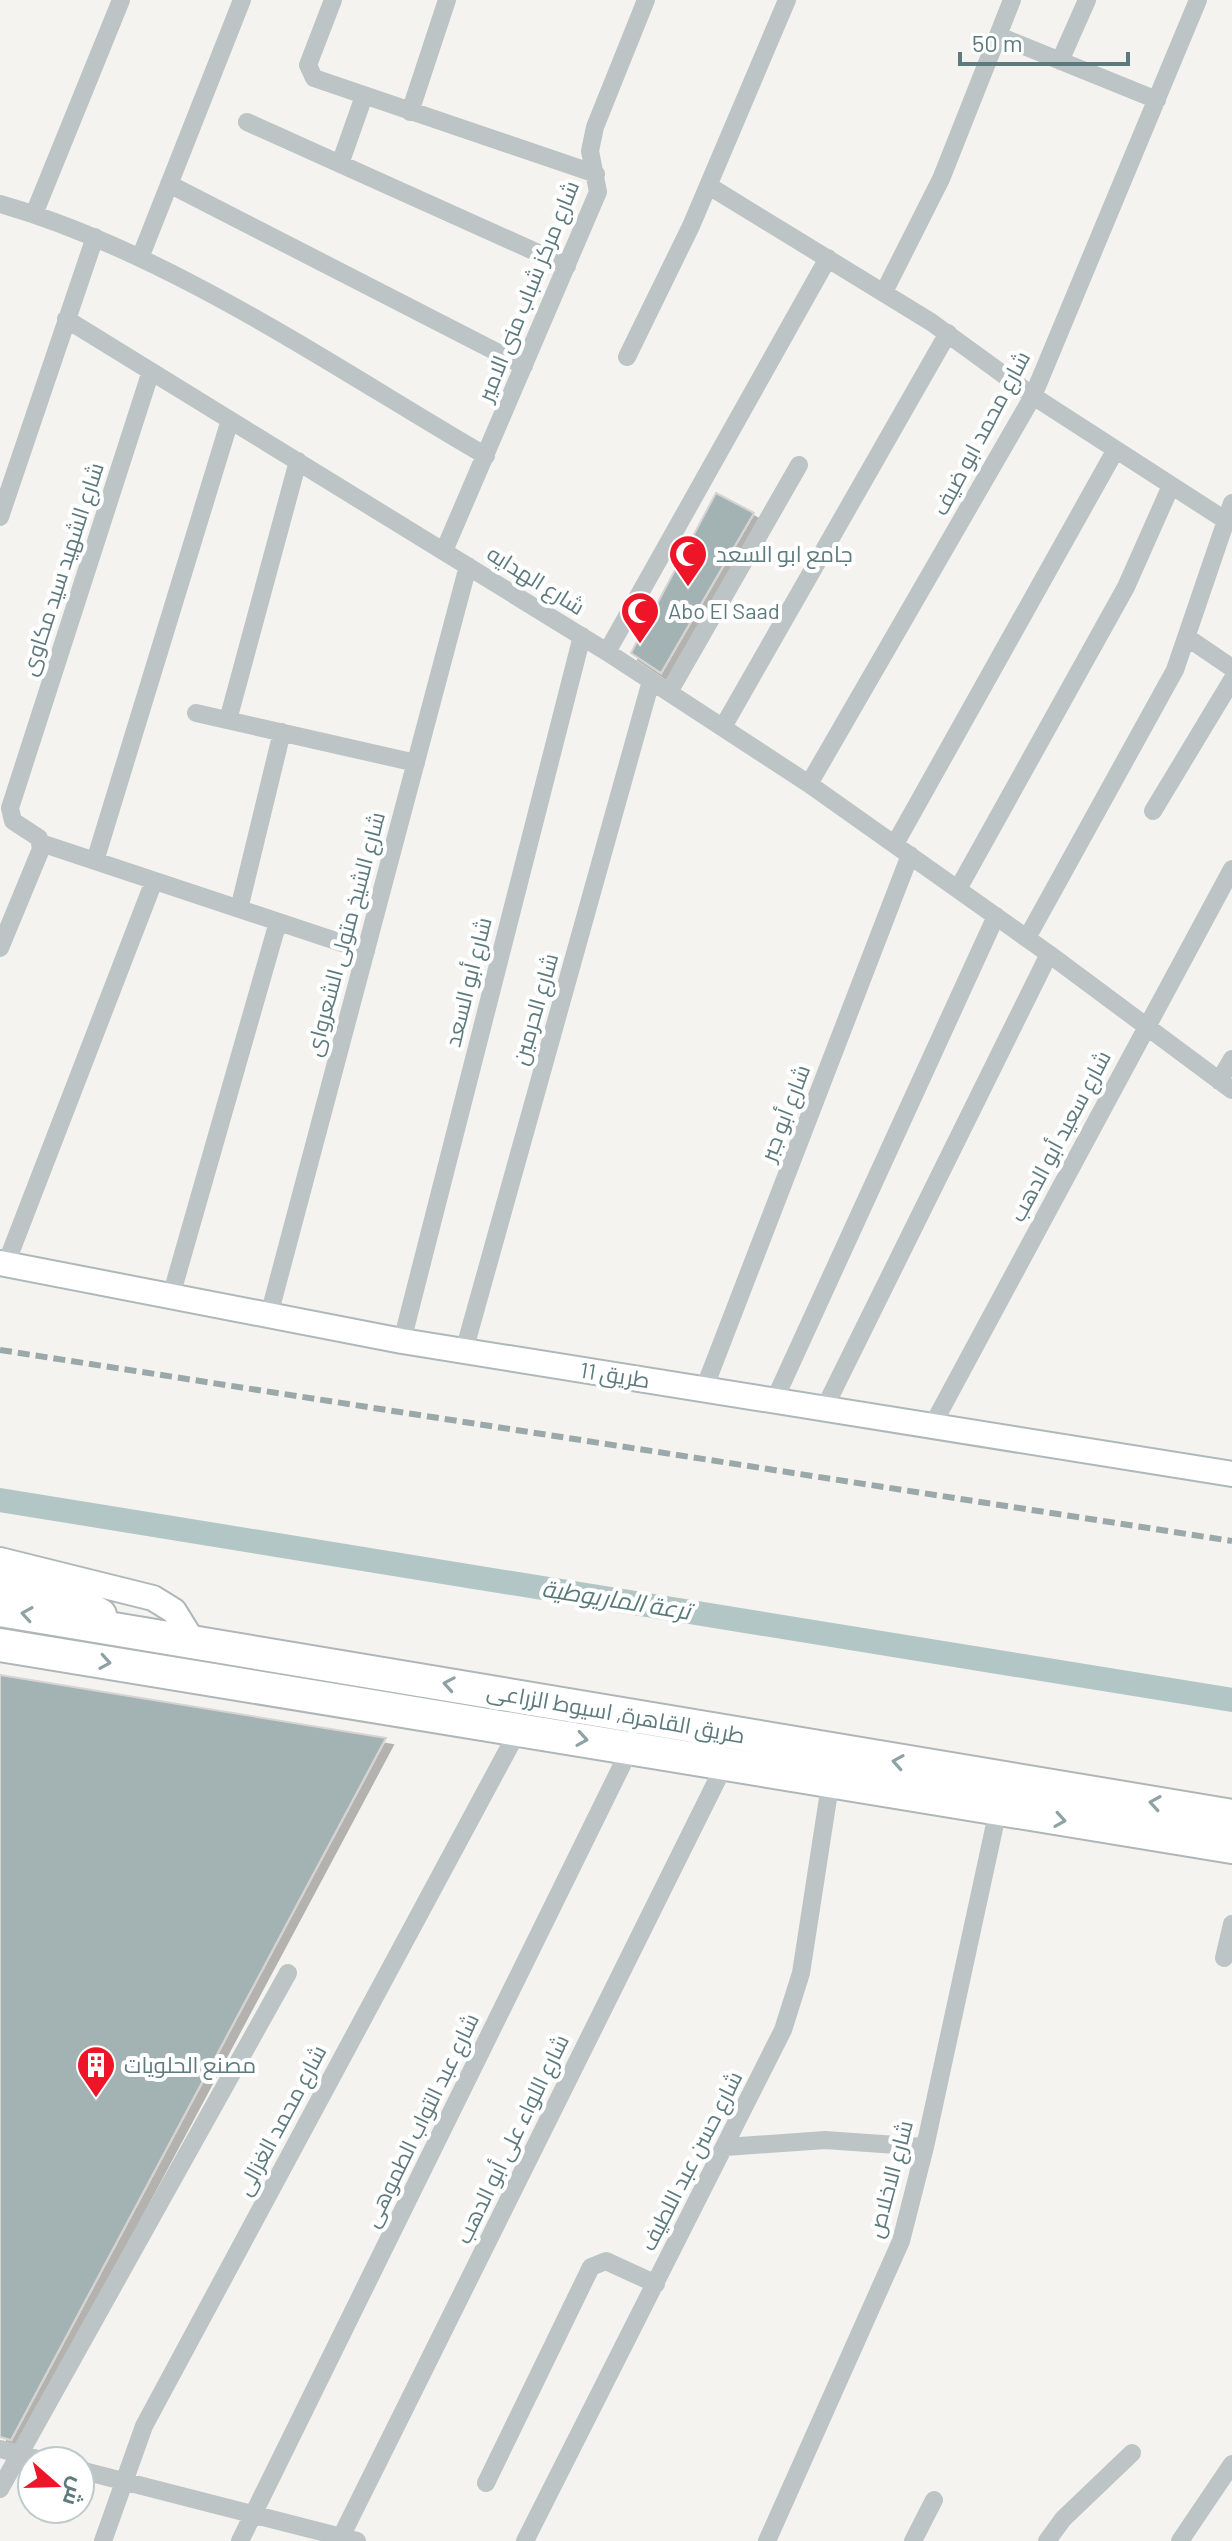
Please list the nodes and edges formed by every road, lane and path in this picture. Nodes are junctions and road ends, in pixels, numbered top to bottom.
1 (121, 0) edge
2 (242, 0) edge
3 (333, 0) edge
4 (447, 0) edge
5 (646, 0) edge
6 (787, 0) edge
7 (1012, 0) edge
8 (1087, 0) edge
9 (1198, 0) edge
10 (999, 36) junction
11 (1060, 61) junction
12 (364, 96) junction
13 (1157, 100) junction
14 (410, 112) junction
15 (247, 122) dead end
16 (340, 164) junction
17 (596, 174) junction
18 (169, 184) junction
19 (709, 186) junction
20 (2, 209) edge
21 (34, 214) junction
22 (95, 237) junction
23 (140, 258) junction
24 (828, 258) junction
25 (567, 266) junction
26 (884, 292) junction
27 (66, 319) junction
28 (948, 333) junction
29 (627, 357) dead end
30 (524, 366) junction
31 (151, 371) junction
32 (1033, 396) junction
33 (230, 420) junction
34 (1115, 451) junction
35 (486, 456) junction
36 (298, 461) junction
37 (799, 465) dead end
38 (1170, 488) junction
39 (1228, 511) edge
40 (0, 517) edge
41 (444, 551) junction
42 (468, 566) junction
43 (582, 636) junction
44 (1188, 638) junction
45 (607, 652) junction
46 (1232, 668) edge
47 (1232, 680) edge
48 (651, 681) junction
49 (669, 692) junction
50 (196, 713) dead end
51 (228, 720) junction
52 (723, 727) junction
53 (282, 732) junction
54 (416, 763) junction
55 (809, 784) junction
56 (1153, 811) dead end
57 (41, 843) junction
58 (903, 850) junction
59 (95, 861) junction
60 (1232, 869) edge
61 (154, 881) junction
62 (958, 889) junction
63 (239, 909) junction
64 (996, 916) junction
65 (278, 922) junction
66 (1027, 938) junction
67 (0, 948) edge
68 (366, 951) junction
69 (1049, 954) junction
70 (1145, 1026) junction
71 (1232, 1059) edge
72 (1226, 1085) edge
73 (3, 1263) edge
74 (171, 1296) junction
75 (269, 1315) junction
76 (402, 1341) junction
77 (464, 1351) junction
78 (704, 1389) junction
79 (774, 1401) junction
80 (824, 1409) junction
81 (932, 1426) junction
82 (1230, 1469) edge
83 (0, 1560) edge
84 (0, 1581) edge
85 (0, 1610) edge
86 (114, 1628) junction
87 (192, 1640) junction
88 (0, 1645) edge
89 (519, 1729) junction
90 (631, 1747) junction
91 (726, 1762) junction
92 (831, 1779) junction
93 (998, 1810) junction
94 (1232, 1816) edge
95 (1232, 1847) edge
96 (1232, 1924) edge
97 (1224, 1958) dead end
98 (288, 1973) dead end
99 (726, 2147) junction
100 (925, 2147) junction
101 (656, 2284) junction
102 (8, 2452) edge
103 (1132, 2453) dead end
104 (1232, 2464) edge
105 (96, 2474) edge
106 (124, 2482) junction
107 (486, 2483) dead end
108 (0, 2489) edge
109 (934, 2500) dead end
110 (253, 2515) junction
111 (349, 2539) edge
112 (103, 2541) edge
113 (240, 2541) edge
114 (525, 2541) edge
115 (767, 2541) edge
116 (913, 2541) edge
117 (1047, 2541) edge
118 (1180, 2541) edge

1 - 21 street
2 - 18 street
3 - 12 street
4 - 14 street
5 - 17 street, شارع مركز شباب منى الامير
6 - 19 street
7 - 10 street
8 - 11 street
9 - 13 street, شارع محمد ابو ضيف
10 - 11 street
10 - 26 street
11 - 13 street
12 - 14 street
12 - 16 street
13 - 32 street, شارع محمد ابو ضيف
14 - 17 street
15 - 16 street
16 - 25 street
17 - 25 street, شارع مركز شباب منى الامير
18 - 23 street
18 - 30 street
19 - 24 street
19 - 29 street
20 - 21 street
21 - 22 street
22 - 23 street
22 - 27 street
23 - 35 street
24 - 26 street
24 - 45 street
25 - 30 street, شارع مركز شباب منى الامير
26 - 28 street
27 - 31 street, شارع الهدايه
27 - 40 street
28 - 32 street
28 - 52 street
30 - 35 street, شارع مركز شباب منى الامير
31 - 33 street, شارع الهدايه
31 - 57 street, شارع الشهيد سيد مكاوى
32 - 34 street
32 - 55 street, شارع محمد ابو ضيف
33 - 36 street, شارع الهدايه
33 - 59 street
34 - 38 street
34 - 58 street, شارع أبو جبر
35 - 41 street, شارع مركز شباب منى الامير
36 - 41 street, شارع الهدايه
36 - 51 street
37 - 49 street
38 - 39 street
38 - 62 street
39 - 44 street
41 - 42 street, شارع الهدايه
42 - 43 street, شارع الهدايه
42 - 54 street, شارع الشيخ متولى الشعرواى
43 - 45 street, شارع الهدايه
43 - 76 street, شارع أبو السعد
44 - 46 street
44 - 66 street
45 - 48 street, شارع الهدايه
47 - 56 street
48 - 49 street, شارع الهدايه
48 - 77 street, شارع الحرمين
49 - 52 street, شارع الهدايه
50 - 51 street
51 - 53 street
52 - 55 street, شارع الهدايه
53 - 54 street
53 - 63 street
54 - 68 street, شارع الشيخ متولى الشعرواى
55 - 58 street, شارع الهدايه
57 - 59 street
57 - 67 street
58 - 62 street, شارع الهدايه
58 - 78 street, شارع أبو جبر
59 - 61 street
60 - 70 street, شارع سعيد أبو الدهب
61 - 63 street
61 - 73 street
62 - 64 street, شارع الهدايه
63 - 65 street
64 - 66 street, شارع الهدايه
64 - 79 street
65 - 68 street
65 - 74 street
66 - 69 street, شارع الهدايه
68 - 75 street, شارع الشيخ متولى الشعرواى
69 - 70 street, شارع الهدايه
69 - 80 street
70 - 72 street, شارع الهدايه
70 - 81 street, شارع سعيد أبو الدهب
71 - 72 street
73 - 74 street, طريق 11
74 - 75 street, طريق 11
75 - 76 street, طريق 11
76 - 77 street, طريق 11
77 - 78 street, طريق 11
78 - 79 street, طريق 11
79 - 80 street, طريق 11
80 - 81 street, طريق 11
81 - 82 street, طريق 11
83 - 87 street
84 - 86 highway
86 -> 85 highway, طريق القاهرة, اسيوط الزراعى
86 - 87 highway, طريق القاهرة, اسيوط الزراعى
94 -> 87 highway, طريق القاهرة, اسيوط الزراعى
88 -> 89 highway, طريق القاهرة, اسيوط الزراعى
89 -> 90 highway, طريق القاهرة, اسيوط الزراعى
89 - 106 street, شارع محمد الغزالى
90 - 91 highway, طريق القاهرة, اسيوط الزراعى
90 - 110 street, شارع عبد التواب الطموهى
91 - 92 highway, طريق القاهرة, اسيوط الزراعى
91 - 111 street, شارع اللواء على أبو الدهب
92 - 93 highway, طريق القاهرة, اسيوط الزراعى
92 - 99 street, شارع حسن عبد اللطيف
93 -> 95 highway, طريق القاهرة, اسيوط الزراعى
93 - 100 street, شارع الاخلاص
96 - 97 street
98 - 102 street
99 - 100 street
99 - 101 street, شارع حسن عبد اللطيف
100 - 115 street, شارع الاخلاص
101 - 107 street
101 - 114 street, شارع حسن عبد اللطيف
102 - 108 street
103 - 117 street
104 - 118 street
105 - 106 street
106 - 110 street
106 - 112 street, شارع محمد الغزالى
109 - 116 street
110 - 111 street
110 - 113 street, شارع عبد التواب الطموهى

